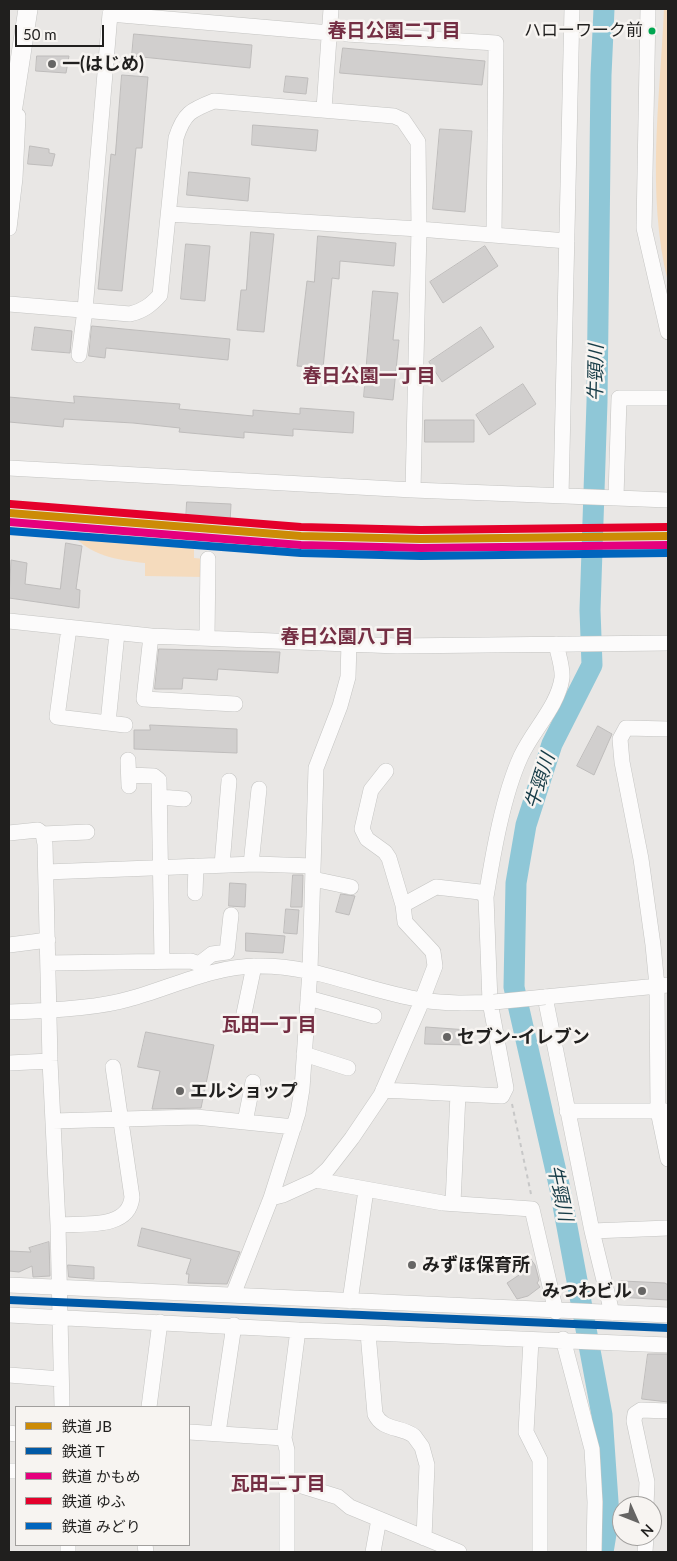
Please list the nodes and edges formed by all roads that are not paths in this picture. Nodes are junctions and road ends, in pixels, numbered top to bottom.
1 (28, 9) edge
2 (331, 9) edge
3 (572, 9) edge
4 (648, 9) edge
5 (330, 33) junction
6 (22, 50) junction
7 (9, 77) edge
8 (324, 108) junction
9 (9, 132) edge
10 (170, 214) junction
11 (9, 228) edge
12 (419, 229) junction
13 (494, 234) junction
14 (566, 241) junction
15 (9, 304) edge
16 (85, 310) junction
17 (668, 332) edge
18 (79, 355) dead end
19 (668, 398) edge
20 (9, 468) edge
21 (413, 490) junction
22 (561, 496) junction
23 (616, 496) junction
24 (668, 500) edge
25 (208, 559) dead end
26 (9, 621) edge
27 (69, 628) junction
28 (117, 633) junction
29 (151, 636) junction
30 (207, 636) junction
31 (349, 643) junction
32 (562, 643) junction
33 (668, 643) edge
34 (235, 704) dead end
35 (108, 723) junction
36 (125, 725) dead end
37 (668, 729) edge
38 (386, 771) dead end
39 (129, 774) dead end
40 (229, 781) dead end
41 (259, 789) dead end
42 (160, 797) junction
43 (184, 799) dead end
44 (87, 832) dead end
45 (9, 833) edge
46 (44, 834) junction
47 (251, 864) junction
48 (222, 865) junction
49 (196, 866) junction
50 (162, 867) junction
51 (46, 872) junction
52 (313, 872) junction
53 (351, 887) dead end
54 (195, 893) dead end
55 (486, 897) junction
56 (403, 905) junction
57 (231, 915) dead end
58 (48, 940) junction
59 (9, 945) edge
60 (162, 962) junction
61 (48, 963) junction
62 (254, 966) junction
63 (201, 970) junction
64 (310, 970) junction
65 (663, 985) edge
66 (545, 997) junction
67 (308, 998) junction
68 (423, 1000) junction
69 (492, 1002) junction
70 (49, 1011) junction
71 (9, 1012) edge
72 (374, 1016) dead end
73 (242, 1023) dead end
74 (304, 1054) junction
75 (50, 1061) junction
76 (9, 1063) edge
77 (113, 1067) dead end
78 (348, 1068) dead end
79 (253, 1082) dead end
80 (383, 1090) junction
81 (458, 1094) junction
82 (567, 1111) junction
83 (663, 1111) edge
84 (120, 1119) junction
85 (53, 1121) junction
86 (245, 1122) junction
87 (294, 1127) junction
88 (668, 1159) edge
89 (316, 1180) junction
90 (366, 1190) junction
91 (272, 1198) junction
92 (453, 1204) junction
93 (58, 1225) junction
94 (668, 1228) edge
95 (592, 1231) junction
96 (9, 1285) edge
97 (59, 1288) junction
98 (234, 1295) junction
99 (350, 1302) junction
100 (556, 1312) junction
101 (612, 1313) junction
102 (9, 1315) edge
103 (668, 1316) edge
104 (60, 1317) junction
105 (160, 1322) junction
106 (234, 1325) junction
107 (298, 1330) junction
108 (368, 1333) junction
109 (564, 1339) junction
110 (531, 1340) junction
111 (668, 1345) edge
112 (9, 1375) edge
113 (61, 1378) junction
114 (62, 1406) edge
115 (149, 1406) edge
116 (668, 1410) edge
117 (190, 1432) edge
118 (218, 1433) junction
119 (284, 1438) junction
120 (286, 1481) junction
121 (646, 1496) edge
122 (379, 1519) junction
123 (424, 1538) junction
124 (287, 1552) edge
125 (373, 1552) edge
126 (459, 1552) edge
127 (540, 1552) edge
128 (594, 1552) edge

1 - 6 main road
2 - 5 street
3 - 14 street
4 - 17 street
5 - 8 street
5 - 13 street
5 - 16 street
6 - 7 street
6 - 9 main road
6 - 11 street
8 - 10 street
8 - 12 street
10 - 12 street
10 - 16 street
12 - 13 street
12 - 21 street
13 - 14 street
14 - 22 street
15 - 16 street
16 - 18 street
19 - 23 street
20 - 21 street
21 - 22 street
22 - 23 street
23 - 24 street
25 - 30 street
26 - 27 street
27 - 28 street
27 - 35 street
28 - 29 street
28 - 35 street
29 - 30 street
29 - 34 street
30 - 31 street
31 - 32 street
31 - 52 street
32 - 33 street
32 - 55 street
35 - 36 street
37 - 65 street
38 - 56 street
39 - 42 street
40 - 48 street
41 - 47 street
42 - 43 street
42 - 50 street
44 - 46 street
45 - 46 street
46 - 51 street
47 - 48 street
47 - 52 street
48 - 49 street
49 - 50 street
49 - 54 street
50 - 51 street
50 - 60 street
51 - 58 street
52 - 53 street
52 - 64 street
55 - 56 street
55 - 69 street
56 - 68 street
57 - 63 street
58 - 59 street
58 - 61 street
60 - 61 street
60 - 63 street
61 - 70 street
62 - 63 street
62 - 64 street
62 - 73 street
63 - 70 street
64 - 67 street
64 - 68 street
65 - 66 street
65 - 83 street
66 - 69 street, bridge
66 - 82 street
67 - 72 street
67 - 74 street
68 - 69 street
68 - 80 street
69 - 81 street
70 - 71 street
70 - 75 street
74 - 78 street
74 - 87 street
75 - 76 street
75 - 85 street
77 - 84 street
79 - 86 street
80 - 81 street
80 - 89 street
81 - 92 street
82 - 83 street
82 - 95 street
83 - 88 street
84 - 85 street
84 - 86 street
84 - 93 street
85 - 93 street
86 - 87 street
87 - 91 street
89 - 90 street
89 - 91 street
90 - 92 street
90 - 99 street
91 - 98 street
92 - 100 street
93 - 97 street
94 - 95 street
95 - 101 street
96 - 97 street
97 - 98 street
97 - 104 street
98 - 99 street
99 - 100 street
100 - 101 street
101 - 103 street
102 - 104 street
104 - 105 street
104 - 113 street
105 - 106 street
105 - 115 street
106 - 107 street
106 - 118 street
107 - 108 street
107 - 119 street
108 - 110 street
108 - 123 street
109 - 110 street
109 - 111 street
109 - 128 street
110 - 127 street
112 - 113 street
113 - 114 street
116 - 121 street
117 - 118 street
118 - 119 street
119 - 120 street
120 - 122 street
120 - 124 street
122 - 123 street
122 - 125 street
123 - 126 street

